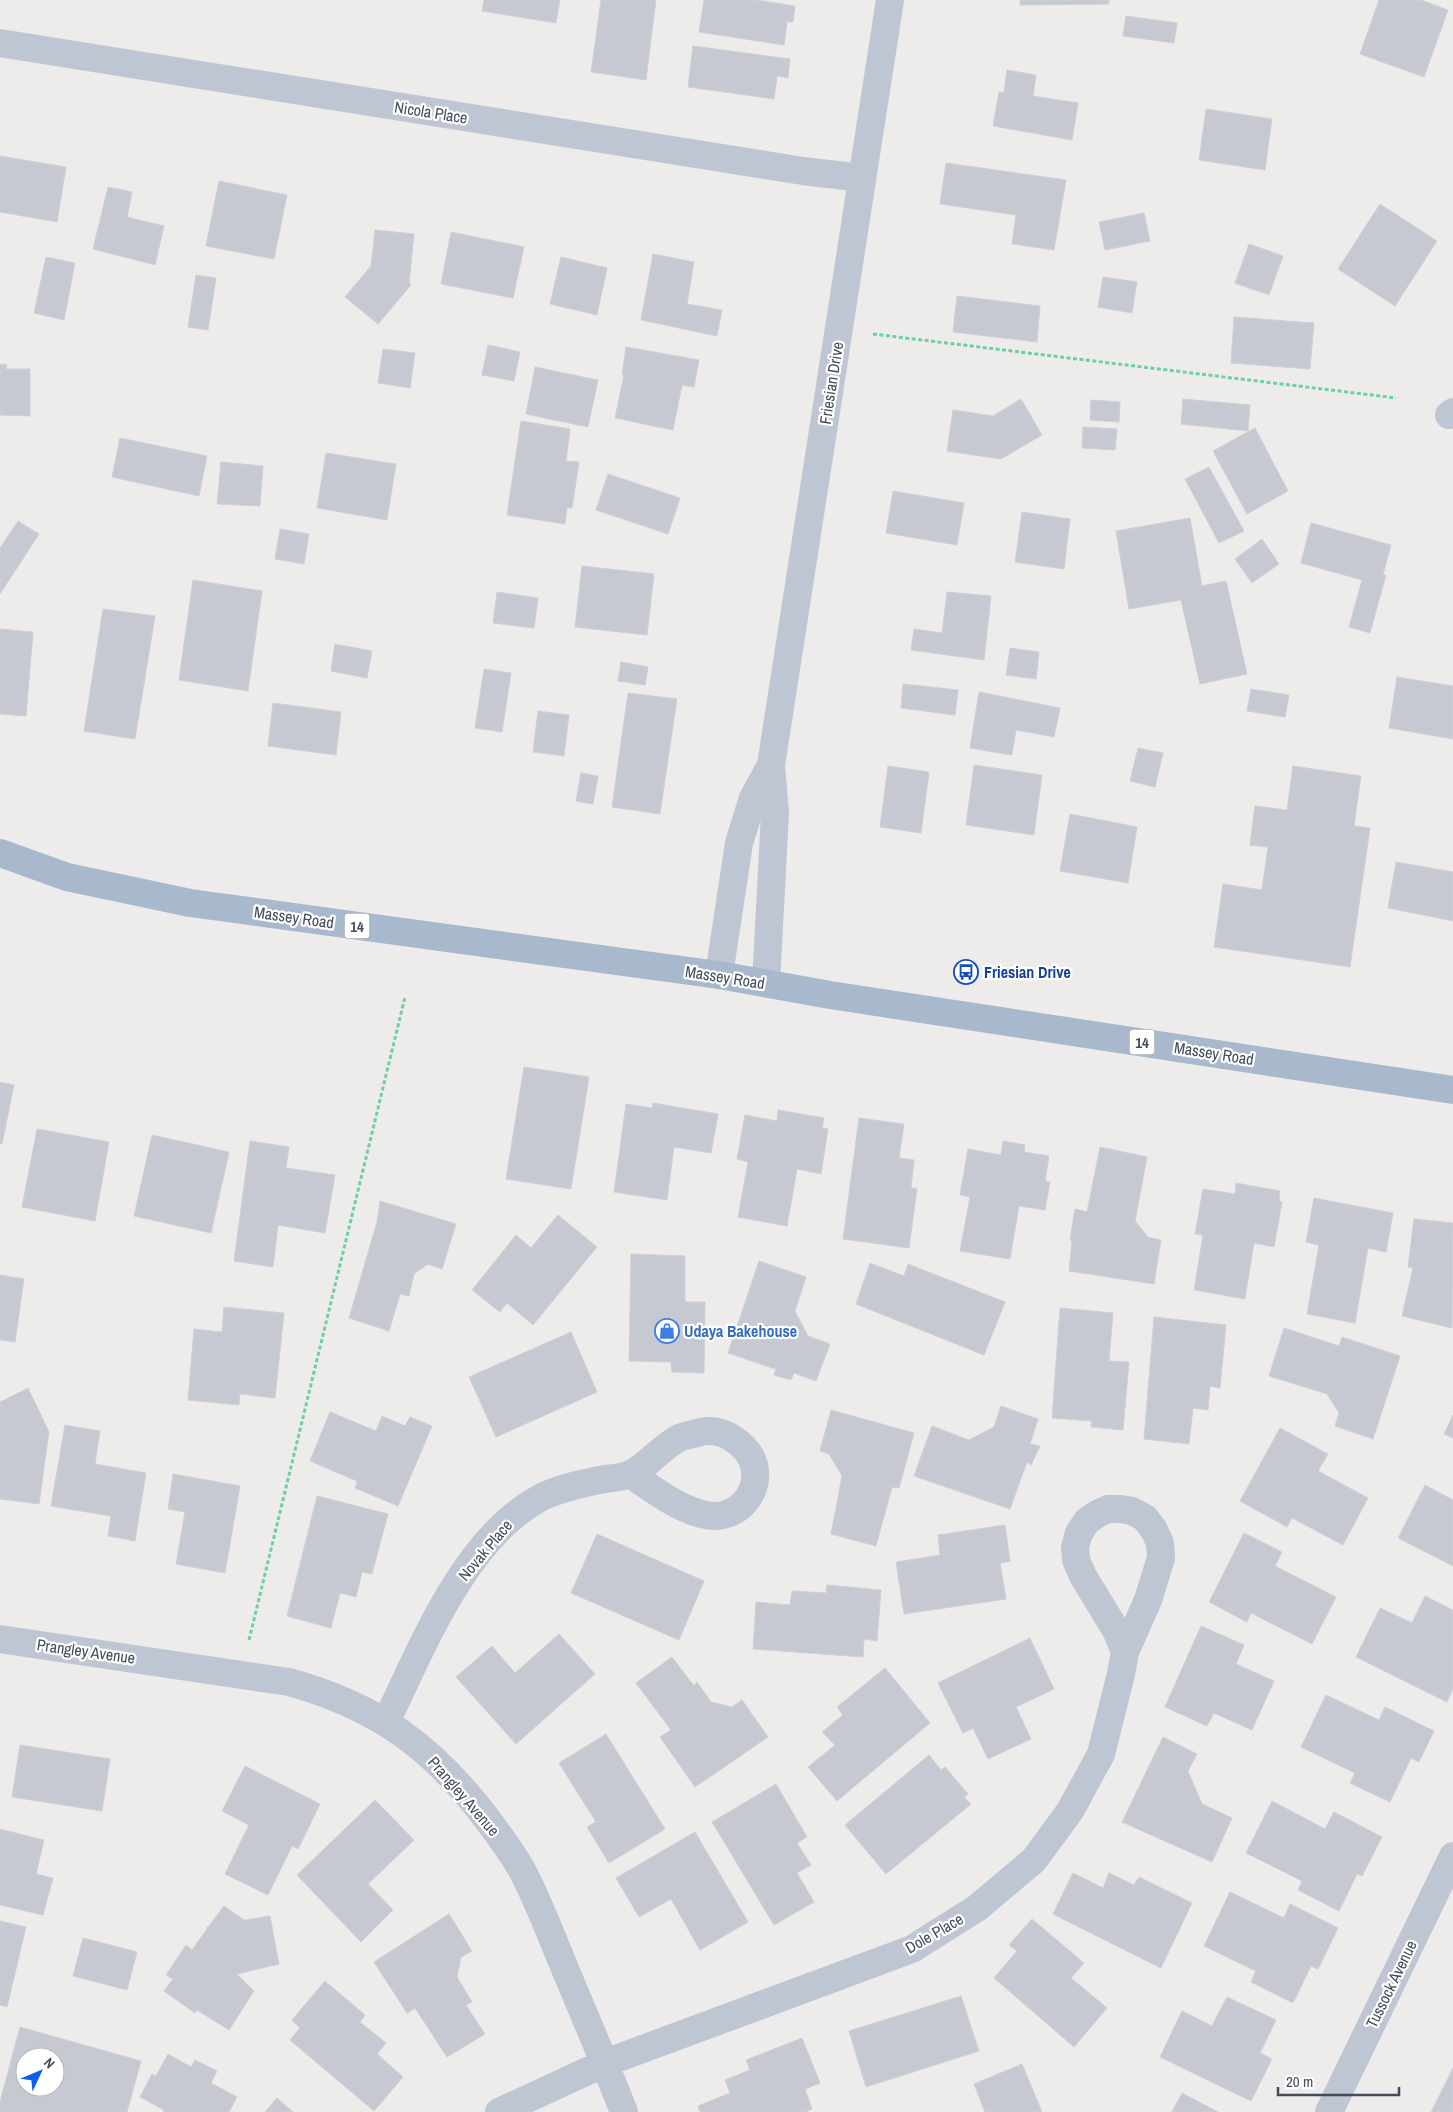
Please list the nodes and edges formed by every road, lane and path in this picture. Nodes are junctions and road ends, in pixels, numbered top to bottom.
1 (890, 0) edge
2 (0, 43) edge
3 (862, 178) junction
4 (839, 330) junction
5 (1396, 398) dead end
6 (771, 765) junction
7 (0, 853) edge
8 (719, 975) junction
9 (766, 983) junction
10 (405, 997) dead end
11 (1453, 1090) edge
12 (630, 1474) dead end
13 (0, 1639) edge
14 (1125, 1652) junction
15 (241, 1673) junction
16 (386, 1722) junction
17 (1453, 1856) edge
18 (604, 2063) junction
19 (499, 2112) edge
20 (624, 2112) edge
21 (1329, 2112) edge

1 - 3 street, Friesian Drive
2 - 3 street, Nicola Place
3 - 4 street, Friesian Drive
4 - 5 path
4 - 6 street, Friesian Drive
6 - 8 street, Friesian Drive
6 - 9 street, Friesian Drive
7 - 8 main road, Massey Road / 14
8 - 9 main road, Massey Road / 14
9 - 11 main road, Massey Road / 14
10 - 15 path
12 - 16 street, Novak Place
13 - 15 street, Prangley Avenue
14 - 14 street, Dole Place
14 - 18 street, Dole Place
15 - 16 street, Prangley Avenue
16 - 18 street, Prangley Avenue
17 - 21 street, Tussock Avenue
18 - 19 street, Dole Place
18 - 20 street, Prangley Avenue

